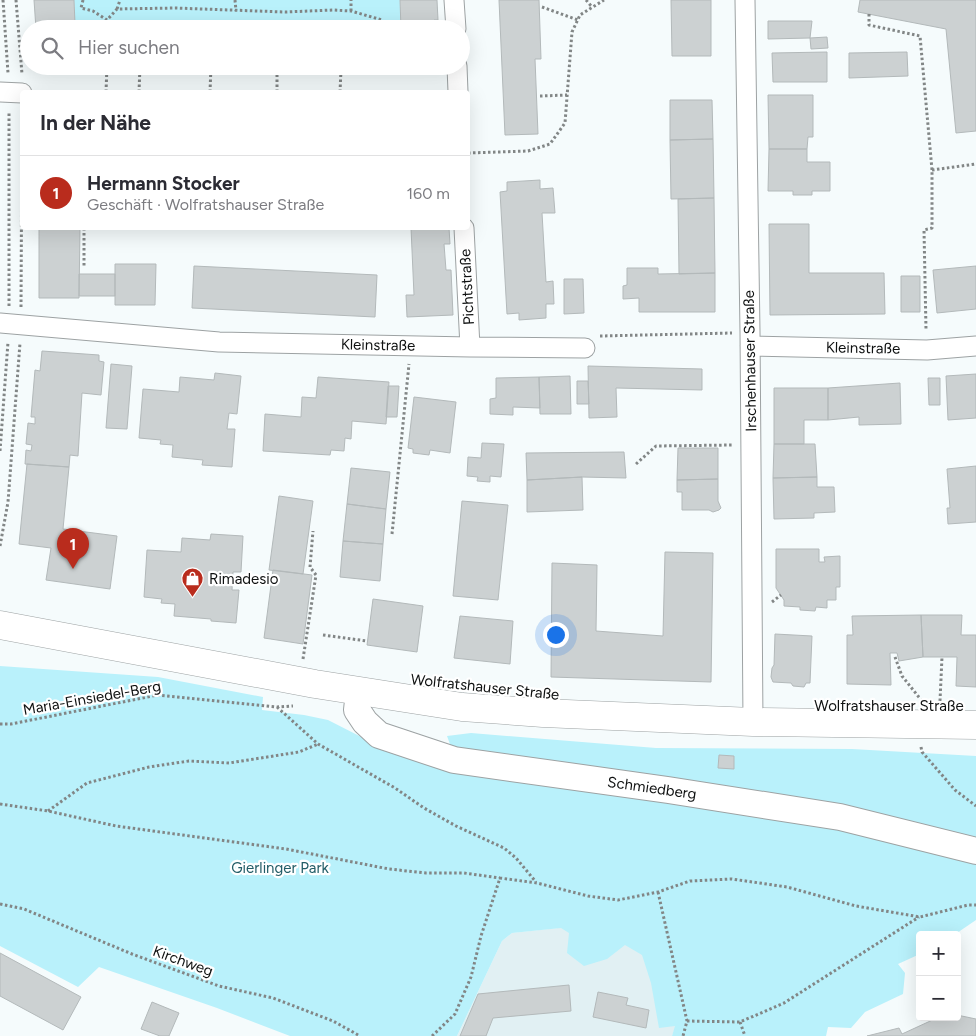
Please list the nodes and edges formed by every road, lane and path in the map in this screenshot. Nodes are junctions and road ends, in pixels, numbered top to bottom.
1 (3, 0) edge
2 (16, 0) edge
3 (83, 0) edge
4 (120, 0) edge
5 (235, 0) edge
6 (351, 0) edge
7 (454, 0) edge
8 (586, 0) edge
9 (604, 0) edge
10 (745, 0) edge
11 (542, 7) dead end
12 (592, 7) junction
13 (118, 9) junction
14 (236, 11) junction
15 (351, 11) junction
16 (870, 14) dead end
17 (382, 20) edge
18 (455, 20) edge
19 (578, 20) junction
20 (107, 75) edge
21 (140, 75) edge
22 (211, 75) edge
23 (277, 75) edge
24 (341, 75) edge
25 (457, 75) edge
26 (13, 88) edge
27 (106, 90) edge
28 (139, 90) edge
29 (210, 90) edge
30 (277, 90) edge
31 (340, 90) edge
32 (458, 90) edge
33 (567, 95) junction
34 (540, 96) dead end
35 (470, 153) edge
36 (976, 164) edge
37 (932, 170) junction
38 (84, 230) edge
39 (464, 230) edge
40 (84, 266) dead end
41 (4, 323) edge
42 (750, 339) junction
43 (411, 346) junction
44 (976, 346) edge
45 (470, 348) junction
46 (585, 348) joint
47 (927, 350) junction
48 (751, 445) junction
49 (0, 451) edge
50 (636, 464) dead end
51 (313, 531) dead end
52 (392, 534) dead end
53 (0, 625) edge
54 (323, 635) dead end
55 (367, 641) dead end
56 (895, 657) dead end
57 (942, 657) dead end
58 (308, 663) dead end
59 (359, 692) junction
60 (296, 705) dead end
61 (277, 707) junction
62 (935, 713) junction
63 (753, 722) junction
64 (0, 724) edge
65 (976, 725) edge
66 (318, 744) junction
67 (922, 752) dead end
68 (0, 804) edge
69 (976, 806) edge
70 (48, 810) junction
71 (976, 851) edge
72 (500, 878) junction
73 (537, 883) junction
74 (658, 892) junction
75 (0, 904) edge
76 (976, 905) edge
77 (920, 917) junction
78 (688, 1021) junction
79 (740, 1022) junction
80 (360, 1036) edge
81 (432, 1036) edge
82 (683, 1036) edge
83 (745, 1036) edge

1 - 26 path
2 - 26 path
3 - 13 path
4 - 13 path
5 - 14 path
6 - 15 path
7 - 18 street
8 - 12 path
9 - 12 path
10 - 42 street, Irschenhauser Straße
11 - 19 path
12 - 19 path
13 - 14 path
14 - 15 path
15 - 17 path
16 - 37 path
19 - 33 path
20 - 27 path
21 - 28 path
22 - 29 path
23 - 30 path
24 - 31 path
25 - 32 street
26 - 41 path
33 - 34 path
33 - 35 path
36 - 37 path
37 - 47 path
38 - 40 path
39 - 45 street, Pichtstraße
41 - 43 street, Kleinstraße
41 - 49 path
42 - 46 path
42 - 47 street, Kleinstraße
42 - 48 street, Irschenhauser Straße
43 - 45 street, Kleinstraße
43 - 52 path
44 - 47 street, Kleinstraße
45 - 46 street, Kleinstraße
48 - 50 path
48 - 63 street, Irschenhauser Straße
51 - 58 path
53 - 59 main road, Wolfratshauser Straße
54 - 55 path
56 - 62 path
57 - 62 path
59 - 63 main road, Wolfratshauser Straße
59 - 71 street, Schmiedberg
60 - 61 path, Maria-Einsiedel-Berg
61 - 64 path, Maria-Einsiedel-Berg
61 - 66 path
62 - 63 main road, Wolfratshauser Straße
62 - 65 main road, Wolfratshauser Straße
66 - 70 path
66 - 73 path
67 - 69 path
68 - 70 path
70 - 72 path
72 - 73 path
72 - 81 path
73 - 74 path
74 - 77 path
74 - 78 path
75 - 80 path, Kirchweg
76 - 77 path
77 - 79 path
78 - 79 path
78 - 82 path
79 - 83 path

